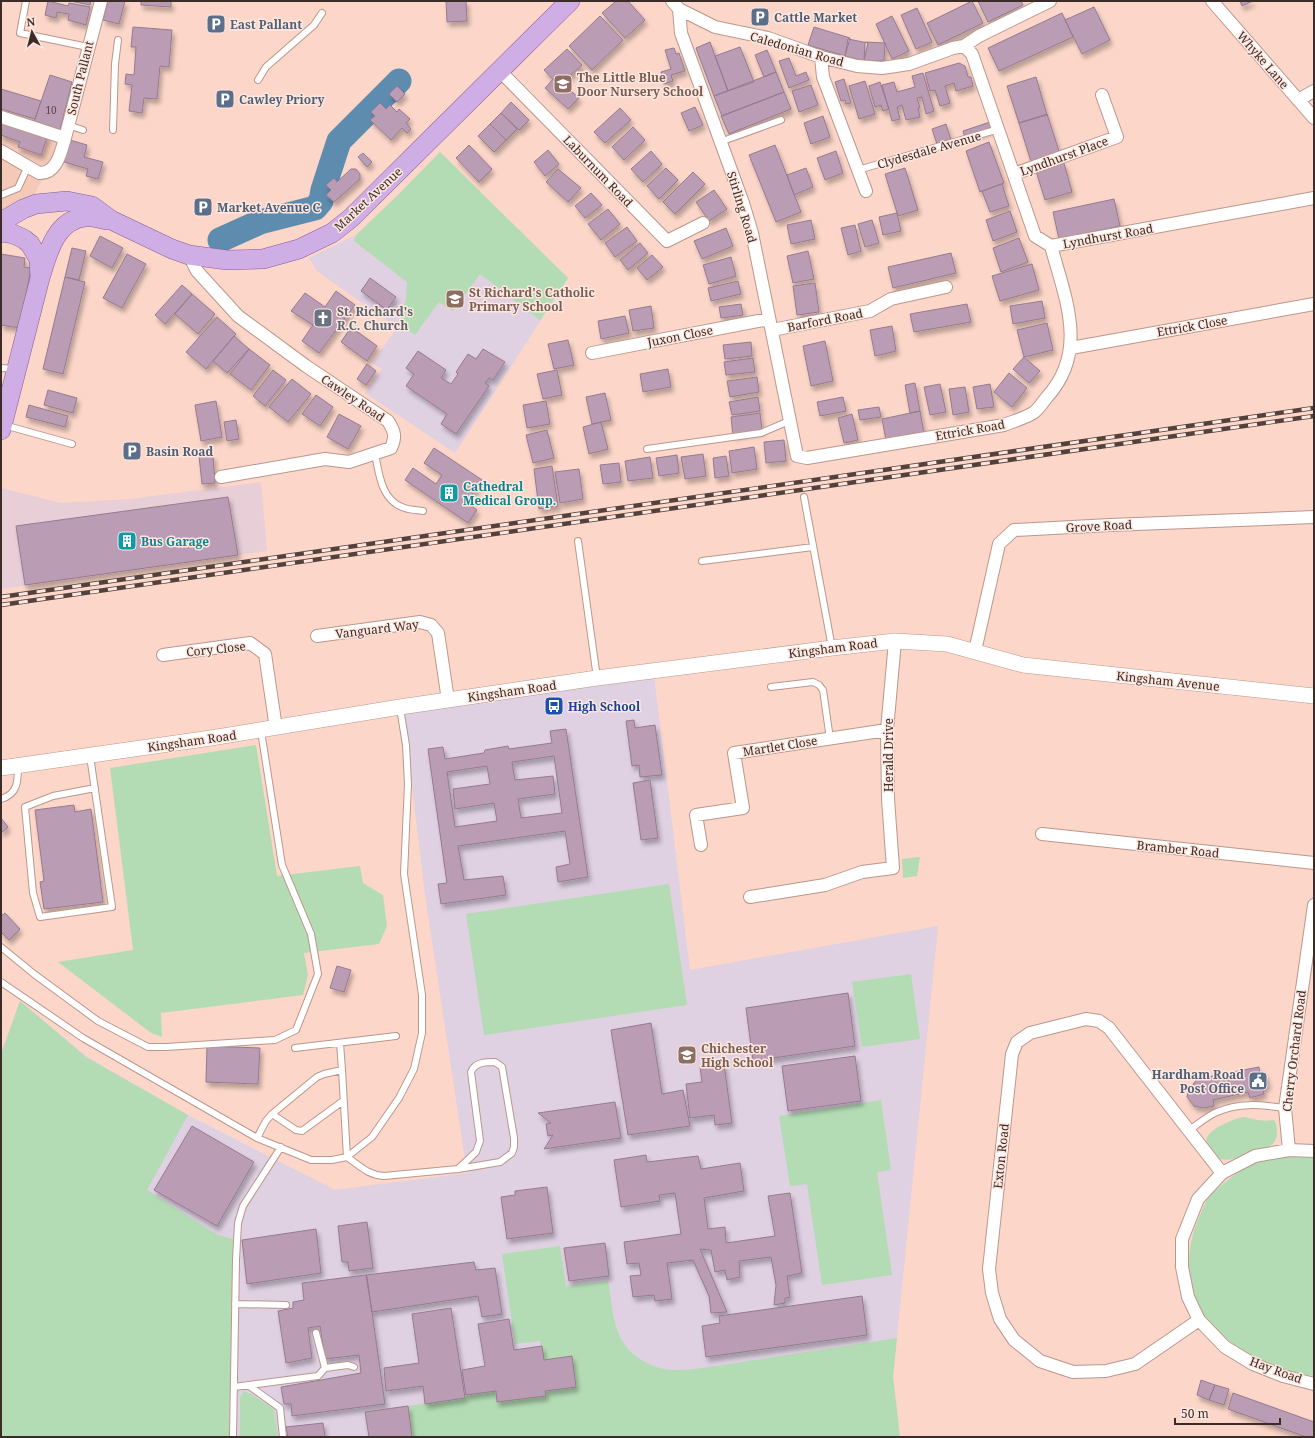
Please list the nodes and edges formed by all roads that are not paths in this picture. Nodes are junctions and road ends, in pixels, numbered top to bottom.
1 (26, 1) edge
2 (101, 1) edge
3 (570, 1) edge
4 (1050, 1) edge
5 (1212, 1) edge
6 (676, 5) edge
7 (322, 13) dead end
8 (118, 40) dead end
9 (964, 46) junction
10 (88, 47) junction
11 (821, 57) junction
12 (500, 71) junction
13 (258, 80) dead end
14 (1314, 91) edge
15 (1102, 95) dead end
16 (1298, 100) junction
17 (1, 116) edge
18 (1314, 118) edge
19 (781, 120) dead end
20 (68, 125) junction
21 (999, 129) junction
22 (83, 130) dead end
23 (113, 130) dead end
24 (65, 138) junction
25 (720, 142) junction
26 (1, 151) edge
27 (28, 166) junction
28 (858, 170) junction
29 (1014, 174) junction
30 (866, 191) dead end
31 (1, 195) edge
32 (1314, 198) edge
33 (111, 220) junction
34 (1, 222) edge
35 (703, 223) dead end
36 (1, 232) edge
37 (1050, 246) junction
38 (189, 255) junction
39 (40, 278) junction
40 (946, 287) dead end
41 (1314, 304) edge
42 (770, 324) junction
43 (1071, 348) junction
44 (592, 353) dead end
45 (9, 368) edge
46 (789, 421) junction
47 (2, 427) edge
48 (72, 444) dead end
49 (647, 449) dead end
50 (375, 454) junction
51 (797, 456) joint
52 (221, 477) dead end
53 (804, 497) dead end
54 (424, 511) dead end
55 (1314, 517) edge
56 (578, 540) dead end
57 (813, 547) junction
58 (702, 561) dead end
59 (317, 636) dead end
60 (895, 641) junction
61 (832, 648) junction
62 (975, 651) junction
63 (162, 655) dead end
64 (1023, 665) joint
65 (597, 678) junction
66 (772, 687) dead end
67 (1314, 696) edge
68 (448, 700) junction
69 (400, 707) junction
70 (268, 730) junction
71 (887, 730) junction
72 (830, 739) junction
73 (90, 755) junction
74 (18, 766) junction
75 (1, 768) edge
76 (95, 788) junction
77 (1, 799) edge
78 (1042, 834) dead end
79 (701, 846) dead end
80 (1314, 863) edge
81 (750, 897) dead end
82 (1314, 905) edge
83 (1, 947) edge
84 (1310, 963) edge
85 (1, 982) edge
86 (396, 1036) dead end
87 (340, 1043) junction
88 (295, 1048) dead end
89 (342, 1070) junction
90 (343, 1101) junction
91 (1285, 1108) junction
92 (272, 1114) junction
93 (1188, 1131) junction
94 (257, 1138) junction
95 (281, 1147) junction
96 (1289, 1150) junction
97 (1314, 1151) edge
98 (347, 1157) junction
99 (458, 1169) junction
100 (1222, 1173) junction
101 (235, 1304) junction
102 (286, 1305) dead end
103 (1199, 1320) junction
104 (316, 1333) dead end
105 (354, 1367) dead end
106 (325, 1368) junction
107 (1314, 1384) edge
108 (248, 1385) junction
109 (234, 1387) junction
110 (234, 1437) edge
111 (283, 1437) edge

1 - 10 lane
2 - 10 street, South Pallant
3 - 12 main road, Market Avenue
4 - 9 street, Caledonian Road
5 - 16 street, Whyke Lane
6 - 11 street, Caledonian Road
6 - 25 street, Stirling Road
7 - 13 lane
8 - 23 lane
9 - 11 street, Caledonian Road
9 - 21 street, Lyndhurst Road
10 - 20 street, South Pallant
11 - 28 street
12 - 35 street, Laburnum Road
12 - 38 main road, Market Avenue
14 - 16 street
15 - 29 street, Lyndhurst Place
16 - 18 street, Whyke Lane
17 - 24 street
19 - 25 lane
20 - 22 lane
20 - 24 street, South Pallant
21 - 28 lane, Clydesdale Avenue
21 - 29 street, Lyndhurst Road
24 - 27 street, South Pallant
25 - 42 street, Stirling Road
26 - 27 street
27 - 31 lane
28 - 30 street
29 - 37 street, Lyndhurst Road
32 - 37 street, Lyndhurst Road
33 - 34 main road
33 - 38 main road, Market Avenue
33 - 39 main road
36 - 39 main road
37 - 43 street, Ettrick Road
38 - 50 street, Cawley Road
39 - 45 main road
40 - 42 street, Barford Road
41 - 43 street, Ettrick Close
42 - 44 street, Juxon Close
42 - 46 street, Stirling Road
43 - 51 street, Ettrick Road
45 - 47 main road
46 - 49 lane
46 - 51 street, Stirling Road
47 - 48 lane
50 - 52 street, Cawley Road
50 - 54 lane
53 - 57 lane
55 - 62 street, Grove Road
56 - 65 lane
57 - 58 lane
57 - 61 lane
59 - 68 street, Vanguard Way
60 - 61 street, Kingsham Road
60 - 62 street, Kingsham Road
60 - 71 street, Herald Drive
61 - 65 street, Kingsham Road
62 - 64 street, Kingsham Road
63 - 70 street, Cory Close
64 - 67 street, Kingsham Avenue
65 - 68 street, Kingsham Road
66 - 72 lane
68 - 69 street, Kingsham Road
69 - 70 street, Kingsham Road
69 - 98 lane
70 - 73 street, Kingsham Road
70 - 83 lane
71 - 72 street, Martlet Close
71 - 81 street, Herald Drive
72 - 79 street, Martlet Close
73 - 74 street, Kingsham Road
73 - 76 lane
74 - 75 street, Kingsham Road
74 - 77 lane
76 - 76 lane
78 - 80 street, Bramber Road
82 - 84 street, Cherry Orchard Road
84 - 91 street, Cherry Orchard Road
85 - 94 lane
86 - 87 lane
87 - 88 lane
87 - 89 lane
89 - 90 lane
89 - 92 lane
90 - 92 lane
90 - 98 lane
91 - 93 lane
91 - 96 street, Cherry Orchard Road
92 - 94 lane
93 - 100 street, Exton Road
93 - 103 street, Exton Road
94 - 95 lane
95 - 98 lane
95 - 101 lane
96 - 97 street, Hay Road
96 - 100 street, Hay Road
98 - 99 lane
99 - 99 lane
100 - 103 street, Hay Road
101 - 102 lane
101 - 109 lane
103 - 107 street, Hay Road
104 - 106 lane
105 - 106 lane
106 - 108 lane
108 - 109 lane
108 - 111 lane
109 - 110 lane

